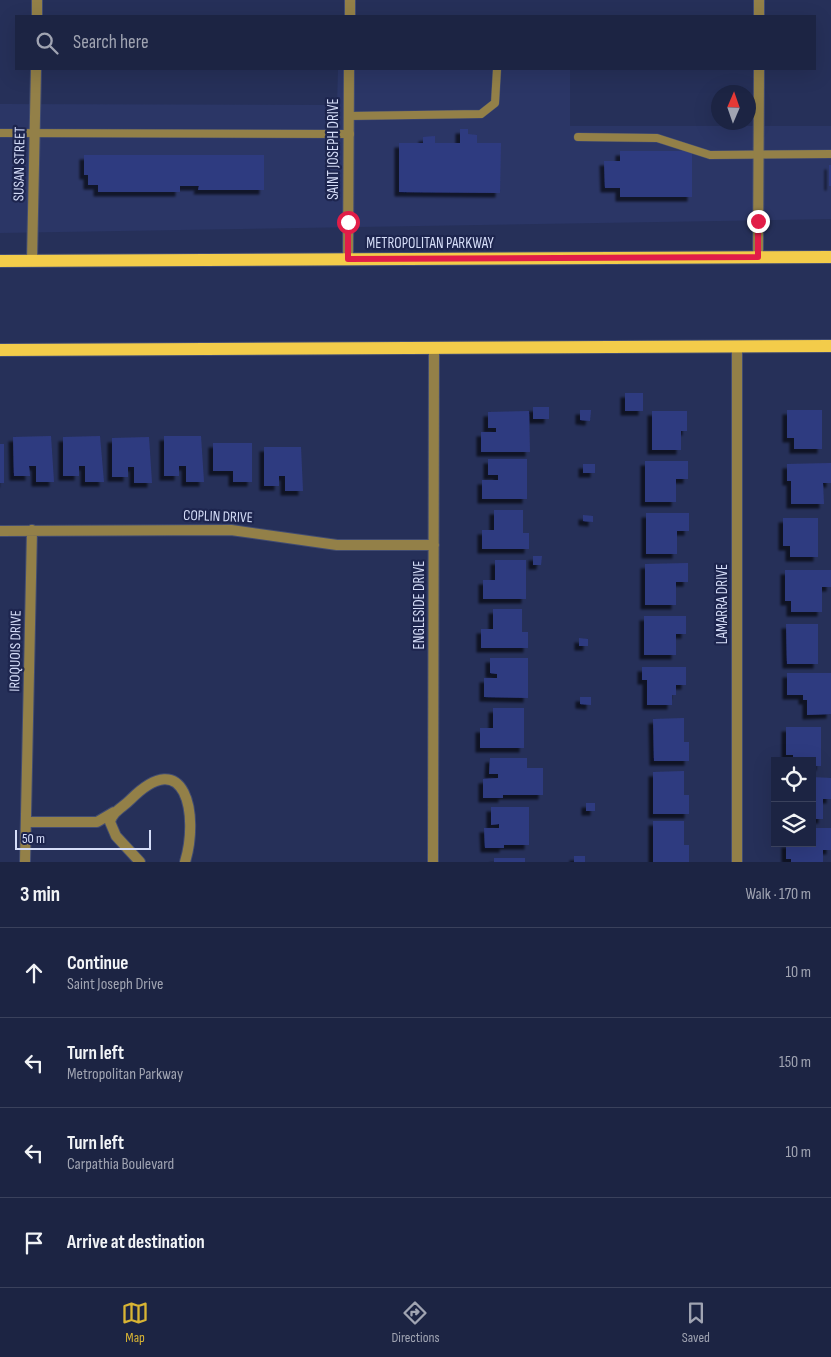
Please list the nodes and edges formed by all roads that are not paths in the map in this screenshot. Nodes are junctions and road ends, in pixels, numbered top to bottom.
1 (37, 0) edge
2 (350, 0) edge
3 (759, 0) edge
4 (37, 15) edge
5 (350, 15) edge
6 (759, 15) edge
7 (36, 70) edge
8 (349, 70) edge
9 (497, 70) edge
10 (759, 70) edge
11 (348, 116) junction
12 (0, 133) edge
13 (35, 134) junction
14 (350, 134) junction
15 (578, 137) dead end
16 (831, 154) edge
17 (759, 156) junction
18 (758, 257) junction
19 (831, 257) edge
20 (348, 259) junction
21 (32, 260) junction
22 (0, 261) edge
23 (737, 346) junction
24 (831, 346) edge
25 (434, 347) junction
26 (0, 350) edge
27 (0, 530) edge
28 (32, 530) junction
29 (434, 545) junction
30 (114, 812) junction
31 (26, 822) junction
32 (98, 822) junction
33 (116, 836) junction
34 (25, 862) edge
35 (140, 862) edge
36 (185, 862) edge
37 (433, 862) edge
38 (737, 862) edge

1 - 4 street
2 - 5 street
3 - 6 street
7 - 13 street, SUSAN STREET
8 - 11 street, SAINT JOSEPH DRIVE
9 - 11 lane
10 - 17 street
11 - 14 street, SAINT JOSEPH DRIVE
12 - 13 lane
13 - 14 lane
13 - 21 street, SUSAN STREET
14 - 20 street, SAINT JOSEPH DRIVE
15 - 17 lane
16 - 17 lane
17 - 18 street
18 - 19 main road, METROPOLITAN PARKWAY
18 - 20 main road, METROPOLITAN PARKWAY
20 - 21 main road, METROPOLITAN PARKWAY
21 - 22 main road, METROPOLITAN PARKWAY
23 - 24 main road
23 - 25 main road
23 - 38 street, LAMARRA DRIVE
25 - 26 main road
25 - 29 street, ENGLESIDE DRIVE
27 - 28 street, COPLIN DRIVE
28 - 29 street, COPLIN DRIVE
28 - 31 street, IROQUOIS DRIVE
29 - 37 street, ENGLESIDE DRIVE
30 - 32 street
30 - 33 street
30 - 36 street
31 - 32 street
31 - 34 street, IROQUOIS DRIVE
32 - 33 street
33 - 35 street

